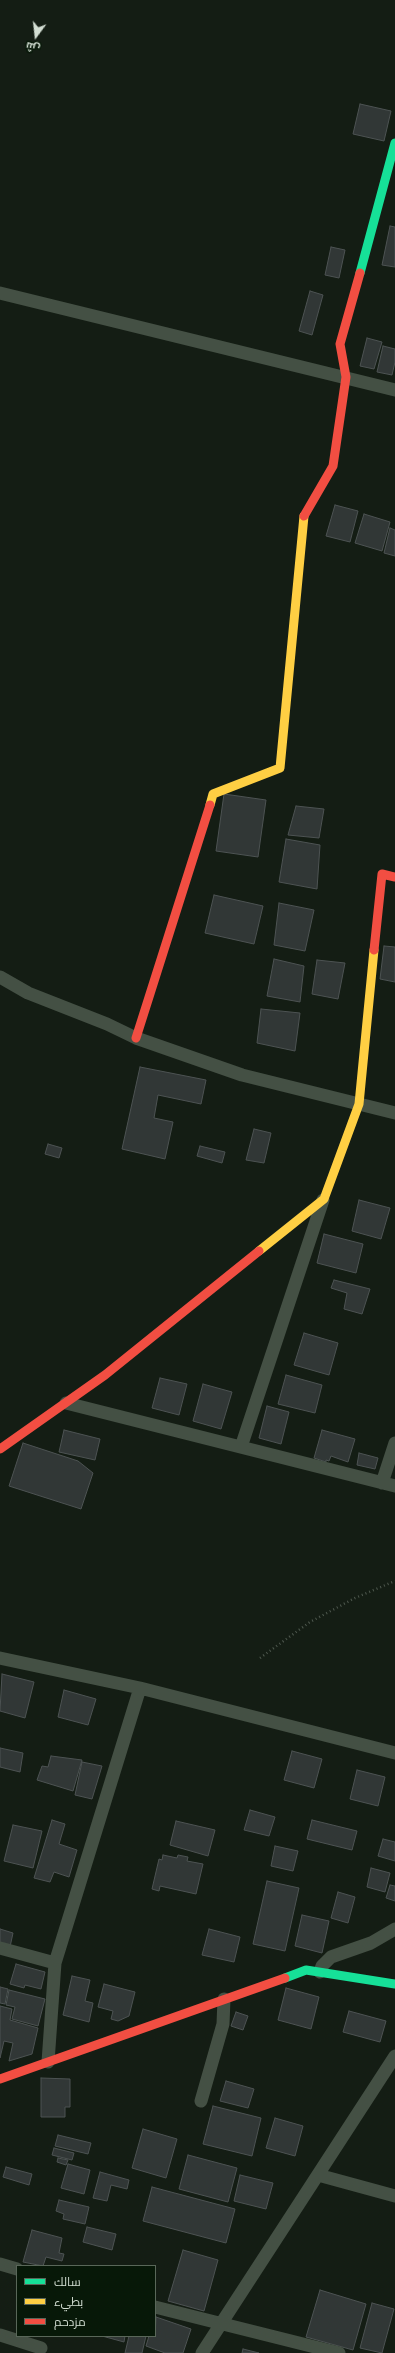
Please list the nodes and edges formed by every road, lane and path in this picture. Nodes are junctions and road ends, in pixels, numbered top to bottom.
1 (395, 143) edge
2 (0, 293) edge
3 (346, 377) junction
4 (395, 390) edge
5 (395, 877) edge
6 (0, 978) edge
7 (136, 1038) junction
8 (359, 1104) junction
9 (395, 1113) edge
10 (324, 1199) junction
11 (66, 1403) junction
12 (395, 1443) edge
13 (241, 1447) junction
14 (0, 1449) edge
15 (382, 1483) junction
16 (395, 1486) edge
17 (395, 1581) edge
18 (0, 1658) edge
19 (260, 1658) dead end
20 (140, 1688) junction
21 (395, 1752) edge
22 (395, 1929) edge
23 (0, 1948) edge
24 (55, 1963) junction
25 (320, 1972) junction
26 (395, 1984) edge
27 (224, 1999) junction
28 (395, 2056) edge
29 (48, 2062) junction
30 (0, 2079) edge
31 (201, 2102) dead end
32 (318, 2175) junction
33 (395, 2196) edge
34 (0, 2264) edge
35 (16, 2269) edge
36 (156, 2307) edge
37 (220, 2325) junction
38 (0, 2335) edge
39 (41, 2348) dead end
40 (202, 2353) edge
41 (339, 2353) edge

1 - 3 street
2 - 3 street
3 - 4 street
3 - 7 street
5 - 8 street
6 - 7 street
7 - 8 street
8 - 9 street
8 - 10 street
10 - 11 street
10 - 13 street
11 - 13 street
11 - 14 street
12 - 15 street
13 - 15 street
15 - 16 street
17 - 19 path
18 - 20 street
20 - 21 street
20 - 24 street
22 - 25 street
23 - 24 street
24 - 29 street
25 - 26 street
25 - 27 street
27 - 29 street
27 - 31 street
28 - 32 street
29 - 30 street
32 - 33 street
32 - 37 street
34 - 35 street
36 - 37 street
37 - 40 street
37 - 41 street
38 - 39 street

